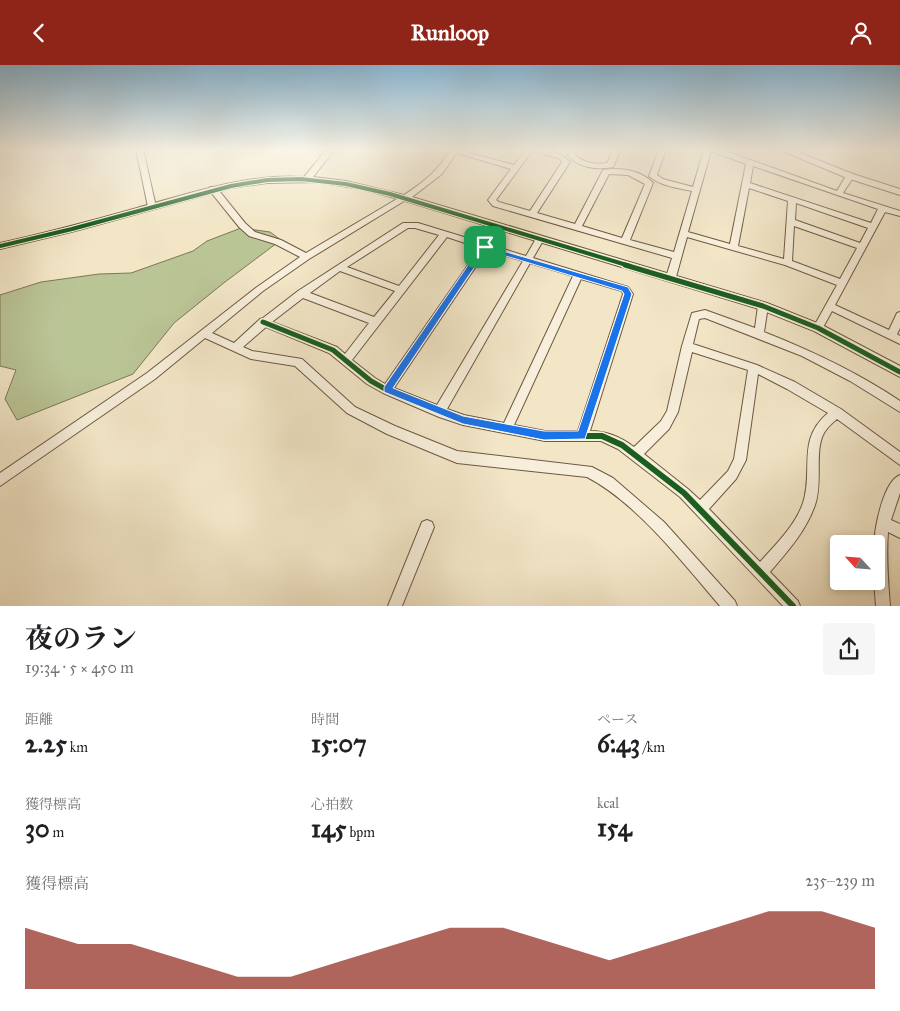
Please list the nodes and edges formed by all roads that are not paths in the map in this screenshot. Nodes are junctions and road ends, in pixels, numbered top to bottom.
1 (145, 174) edge
2 (311, 174) edge
3 (439, 174) edge
4 (511, 174) edge
5 (558, 174) edge
6 (605, 174) edge
7 (631, 174) edge
8 (654, 174) edge
9 (701, 174) edge
10 (748, 174) edge
11 (780, 174) edge
12 (846, 174) edge
13 (850, 176) junction
14 (307, 179) junction
15 (746, 184) junction
16 (214, 189) junction
17 (696, 190) junction
18 (900, 192) edge
19 (839, 194) junction
20 (405, 198) junction
21 (792, 200) junction
22 (152, 207) junction
23 (883, 208) junction
24 (900, 214) edge
25 (532, 215) junction
26 (792, 222) junction
27 (577, 227) junction
28 (873, 227) junction
29 (683, 233) junction
30 (444, 235) junction
31 (540, 239) junction
32 (625, 241) junction
33 (0, 246) edge
34 (485, 247) junction
35 (734, 247) junction
36 (862, 247) junction
37 (676, 256) junction
38 (306, 257) junction
39 (528, 259) junction
40 (788, 263) junction
41 (340, 268) junction
42 (578, 275) junction
43 (671, 277) junction
44 (843, 284) junction
45 (401, 290) junction
46 (301, 293) junction
47 (830, 305) junction
48 (764, 306) junction
49 (900, 316) edge
50 (376, 321) junction
51 (263, 322) junction
52 (818, 328) junction
53 (759, 332) junction
54 (205, 334) junction
55 (896, 338) edge
56 (687, 345) junction
57 (235, 348) junction
58 (346, 361) junction
59 (753, 369) junction
60 (900, 371) edge
61 (387, 390) junction
62 (900, 407) edge
63 (440, 412) junction
64 (837, 412) junction
65 (507, 428) junction
66 (582, 436) junction
67 (635, 455) junction
68 (900, 459) edge
69 (0, 480) edge
70 (900, 481) edge
71 (700, 509) junction
72 (883, 523) junction
73 (427, 527) dead end
74 (900, 531) edge
75 (760, 572) junction
76 (395, 606) edge
77 (730, 606) edge
78 (793, 606) edge
79 (883, 606) edge

1 - 22 street
2 - 14 street
3 - 20 street
4 - 25 street
5 - 25 street
6 - 27 street
7 - 32 street
8 - 17 street
9 - 17 street
10 - 15 street
11 - 19 street
12 - 13 street
13 - 18 street
13 - 19 street
14 - 16 street
14 - 20 street
15 - 21 street
15 - 35 street
16 - 22 street
16 - 38 street
17 - 29 street
19 - 23 street
20 - 31 street
20 - 38 street
21 - 26 street
21 - 28 street
22 - 33 street
23 - 24 street
23 - 28 street
25 - 27 street
26 - 36 street
26 - 40 street
27 - 32 street
28 - 36 street
29 - 35 street
29 - 37 street
30 - 34 street
30 - 41 street
30 - 45 street
31 - 39 street
31 - 43 street
32 - 37 street
34 - 39 street
34 - 61 street
35 - 40 street
36 - 44 street
37 - 43 street
38 - 54 street
39 - 42 street
39 - 63 street
40 - 44 street
41 - 45 street
41 - 46 street
42 - 65 street
42 - 66 street
43 - 48 street
44 - 47 street
45 - 50 street
46 - 50 street
46 - 51 street
47 - 52 street
47 - 55 street
48 - 52 street
48 - 53 street
49 - 55 street
50 - 58 street
51 - 57 street
51 - 58 street
52 - 60 street
53 - 56 street
53 - 62 street
54 - 57 street
54 - 69 street
56 - 59 street
56 - 67 street
57 - 77 street
58 - 61 street
59 - 64 street
59 - 71 street
61 - 63 street
63 - 65 street
64 - 68 street
64 - 75 street
65 - 66 street
66 - 67 street
67 - 71 street
70 - 72 street
71 - 75 street
72 - 74 street
72 - 79 street
73 - 76 street
75 - 78 street

